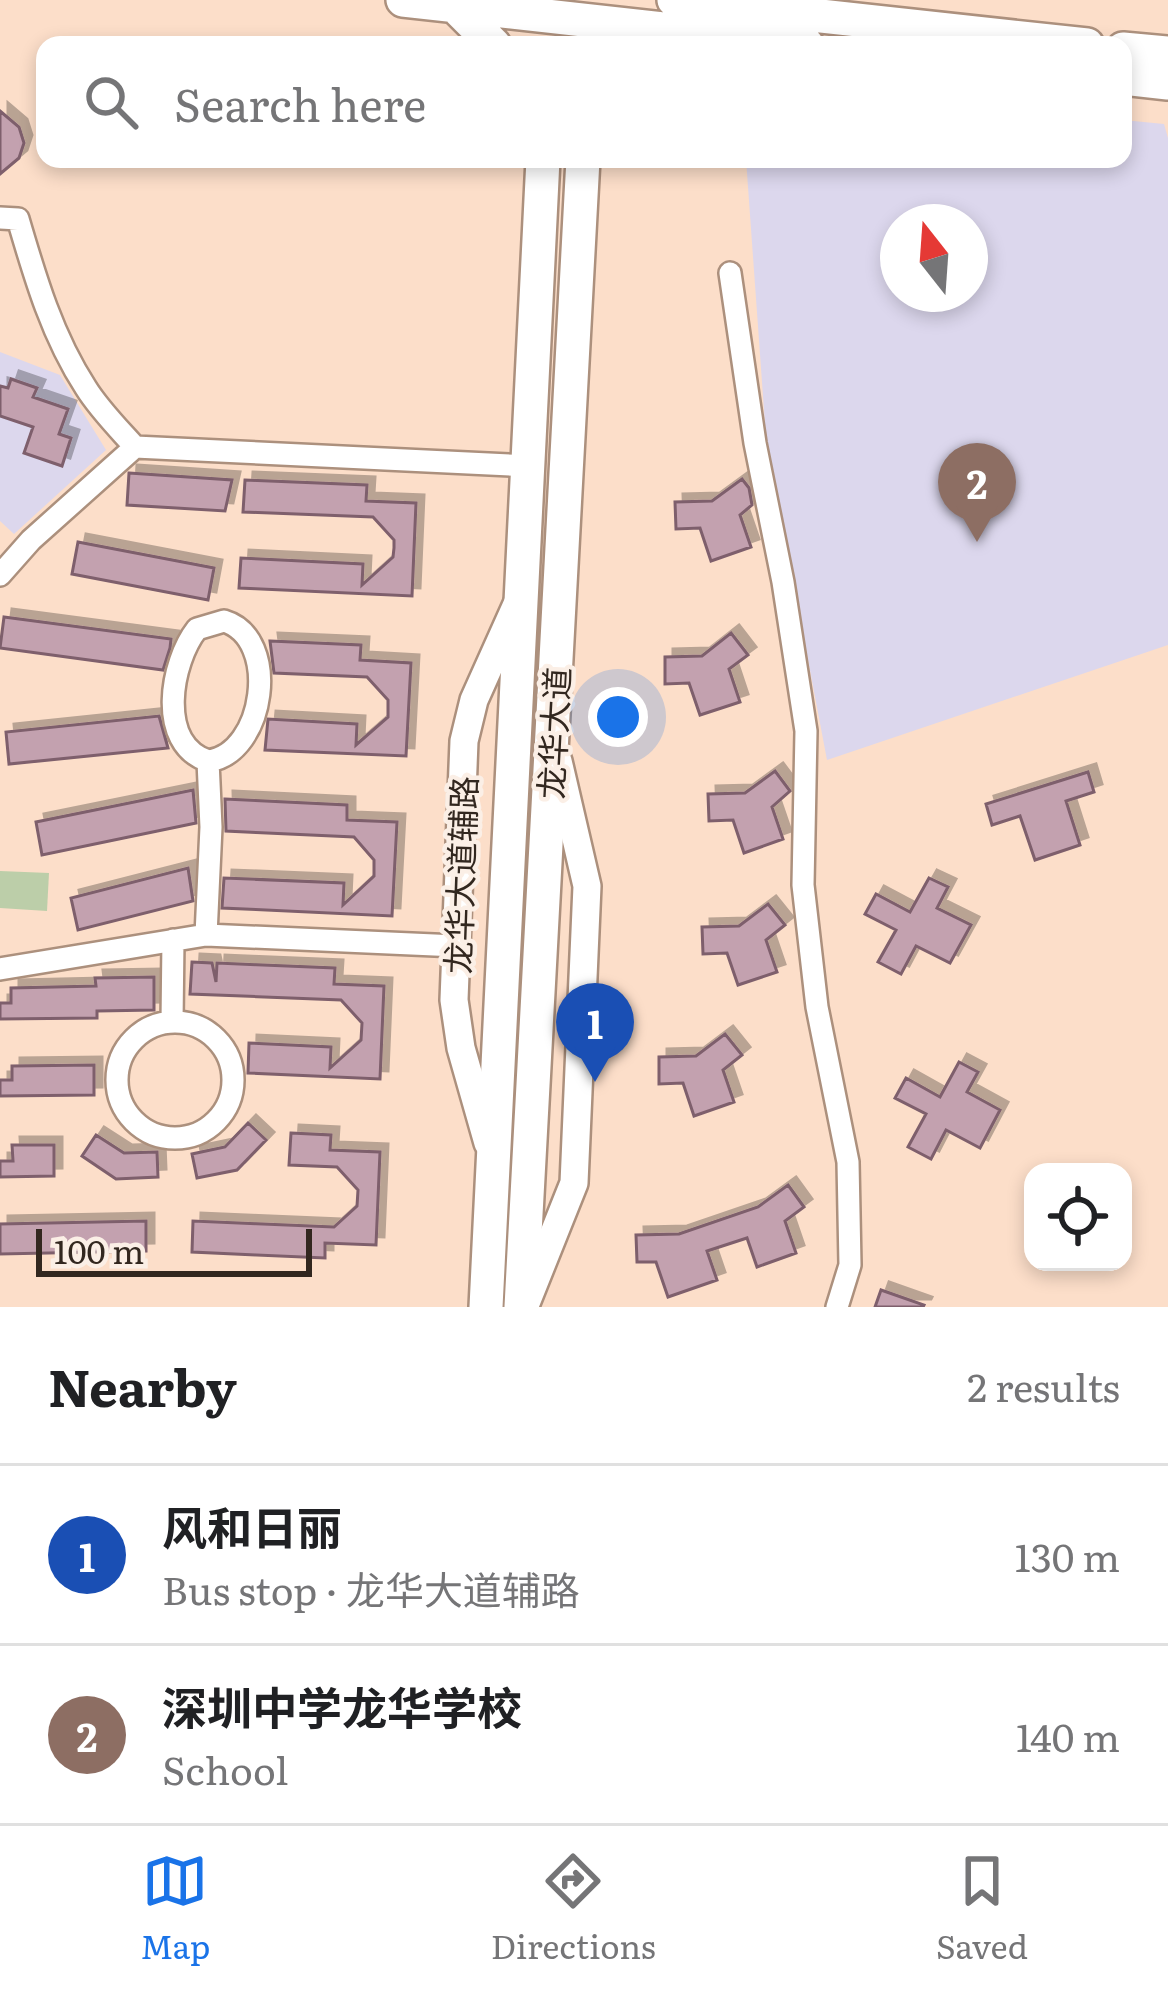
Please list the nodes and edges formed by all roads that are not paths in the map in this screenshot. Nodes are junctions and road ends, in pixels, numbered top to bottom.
1 (403, 0) edge
2 (674, 0) edge
3 (454, 6) junction
4 (870, 12) edge
5 (714, 14) edge
6 (548, 20) edge
7 (594, 22) edge
8 (485, 36) edge
9 (686, 36) edge
10 (781, 36) edge
11 (1028, 36) edge
12 (1132, 50) edge
13 (1168, 53) edge
14 (1132, 79) edge
15 (1168, 83) edge
16 (543, 168) edge
17 (583, 168) edge
18 (0, 218) edge
19 (730, 273) dead end
20 (135, 447) junction
21 (529, 466) junction
22 (0, 575) edge
23 (523, 593) junction
24 (552, 735) junction
25 (208, 761) junction
26 (206, 935) junction
27 (173, 940) junction
28 (457, 946) junction
29 (0, 969) edge
30 (172, 1022) junction
31 (494, 1163) junction
32 (486, 1307) edge
33 (523, 1307) edge
34 (837, 1307) edge

1 - 3 main road
2 - 5 main road
3 - 6 main road
3 - 8 main road
4 - 5 main road
4 - 11 main road
5 - 7 main road
5 - 9 main road
5 - 10 main road
6 - 7 main road
12 - 13 main road
14 - 15 main road
16 - 21 main road, 龙华大道
17 - 24 main road, 龙华大道
18 - 20 street
19 - 34 street
20 - 21 street
20 - 22 street
21 - 23 main road, 龙华大道
23 - 28 main road, 龙华大道辅路
23 - 31 main road, 龙华大道
24 - 33 main road, 龙华大道
24 - 33 main road
25 - 25 street
25 - 26 street
26 - 27 street
26 - 28 street
27 - 29 street
27 - 30 street
28 - 31 main road, 龙华大道辅路
30 - 30 street
31 - 32 main road, 龙华大道

